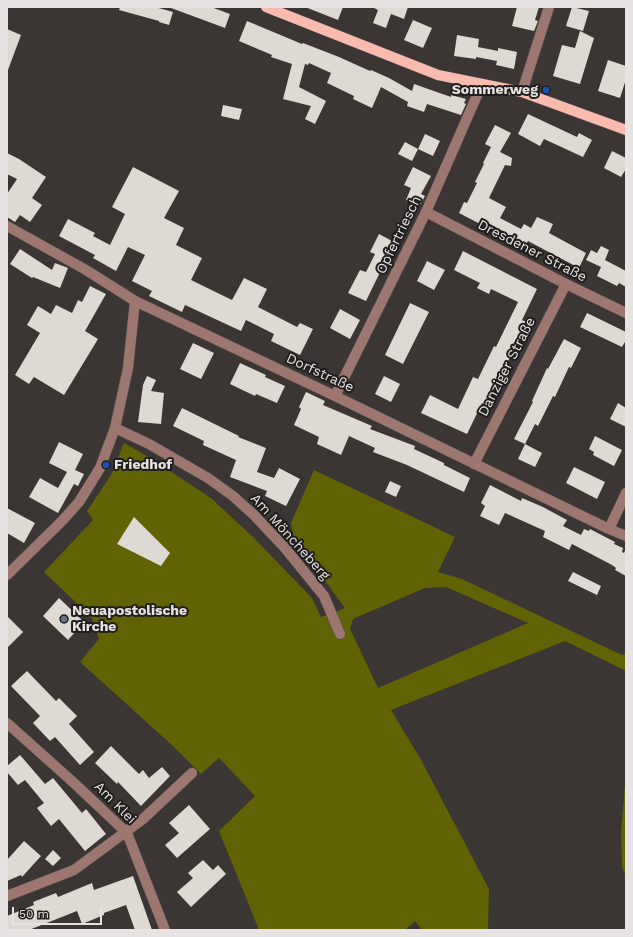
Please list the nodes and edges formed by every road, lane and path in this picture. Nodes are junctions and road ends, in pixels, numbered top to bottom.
1 (266, 7) edge
2 (549, 7) edge
3 (482, 84) junction
4 (522, 92) junction
5 (626, 130) edge
6 (426, 212) junction
7 (7, 226) edge
8 (566, 284) junction
9 (134, 301) junction
10 (626, 313) edge
11 (335, 396) junction
12 (115, 428) junction
13 (474, 464) junction
14 (626, 493) edge
15 (609, 529) junction
16 (626, 536) edge
17 (7, 575) edge
18 (340, 634) dead end
19 (7, 723) edge
20 (192, 773) dead end
21 (127, 832) junction
22 (7, 896) edge
23 (165, 930) edge

1 - 3 main road
2 - 4 street
3 - 4 main road
3 - 6 street, Opfertriesch
4 - 5 main road
6 - 8 street, Dresdener Straße
6 - 11 street, Opfertriesch
7 - 9 street, Dorfstraße
8 - 10 street, Dresdener Straße
8 - 13 street, Danziger Straße
9 - 11 street, Dorfstraße
9 - 12 street
11 - 13 street, Dorfstraße
12 - 17 street
12 - 18 street, Am Möncheberg
13 - 15 street, Dorfstraße
14 - 15 street
15 - 16 street, Dorfstraße
19 - 21 street, Am Klei
20 - 21 street
21 - 22 street
21 - 23 street, Am Klei

